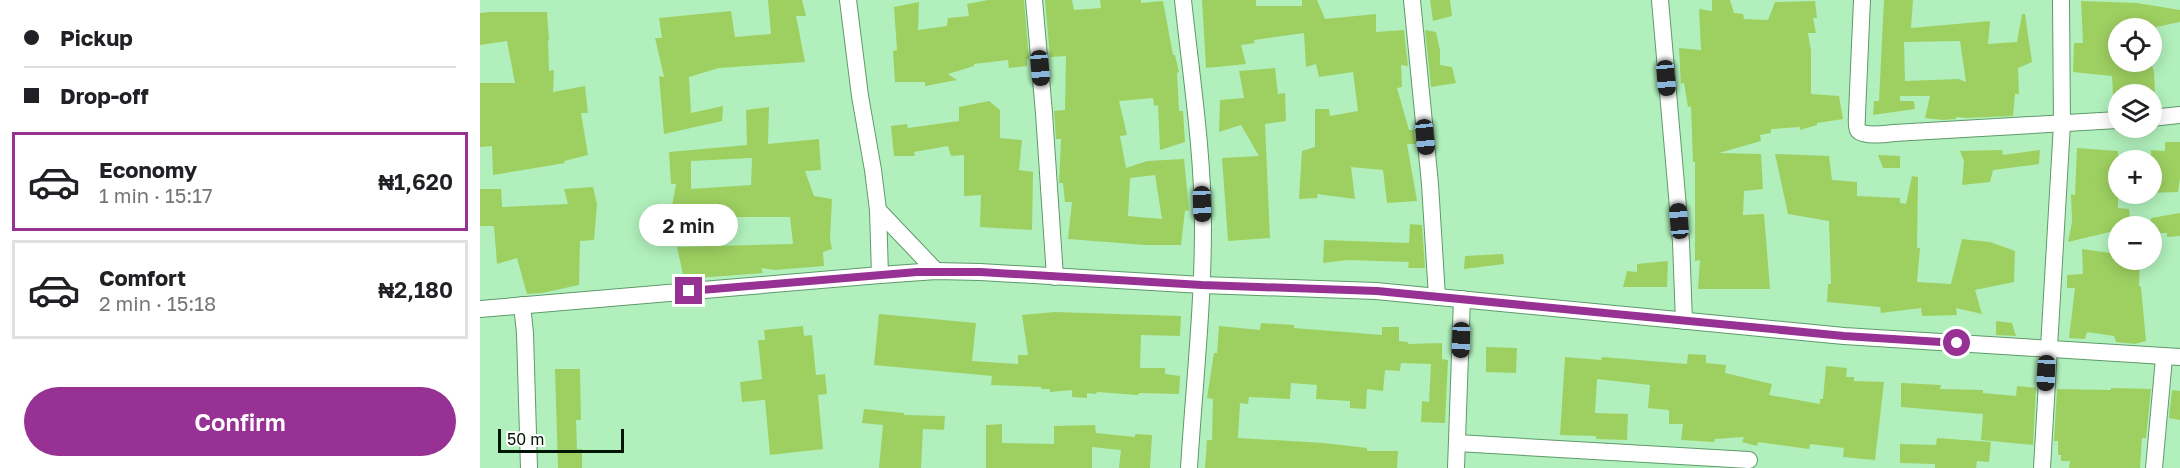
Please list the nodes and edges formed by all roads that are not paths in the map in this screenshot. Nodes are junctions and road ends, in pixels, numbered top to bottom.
1 (848, 0) edge
2 (1034, 0) edge
3 (1183, 0) edge
4 (1412, 0) edge
5 (1660, 0) edge
6 (1862, 0) edge
7 (2061, 0) edge
8 (2180, 115) edge
9 (2162, 117) edge
10 (2108, 121) edge
11 (2062, 124) junction
12 (878, 210) junction
13 (936, 271) junction
14 (880, 275) junction
15 (1055, 277) junction
16 (1202, 285) junction
17 (1437, 297) junction
18 (1462, 299) junction
19 (522, 306) junction
20 (480, 309) edge
21 (1684, 321) junction
22 (2047, 349) junction
23 (2172, 358) edge
24 (1457, 443) junction
25 (1749, 460) dead end
26 (529, 468) edge
27 (1189, 468) edge
28 (1456, 468) edge
29 (2042, 468) edge
30 (2154, 468) edge

1 - 12 street
2 - 15 street
3 - 16 street
4 - 17 street
5 - 21 street
6 - 11 street
7 - 11 street
8 - 9 street
10 - 11 street
11 - 22 street
12 - 13 street
12 - 14 street
13 - 14 street
13 - 15 street
14 - 19 street
15 - 16 street
16 - 17 street
16 - 27 street
17 - 18 street
18 - 21 street
18 - 24 street
19 - 20 street
19 - 26 street
21 - 22 street
22 - 23 street
22 - 29 street
23 - 30 street
24 - 25 street
24 - 28 street

